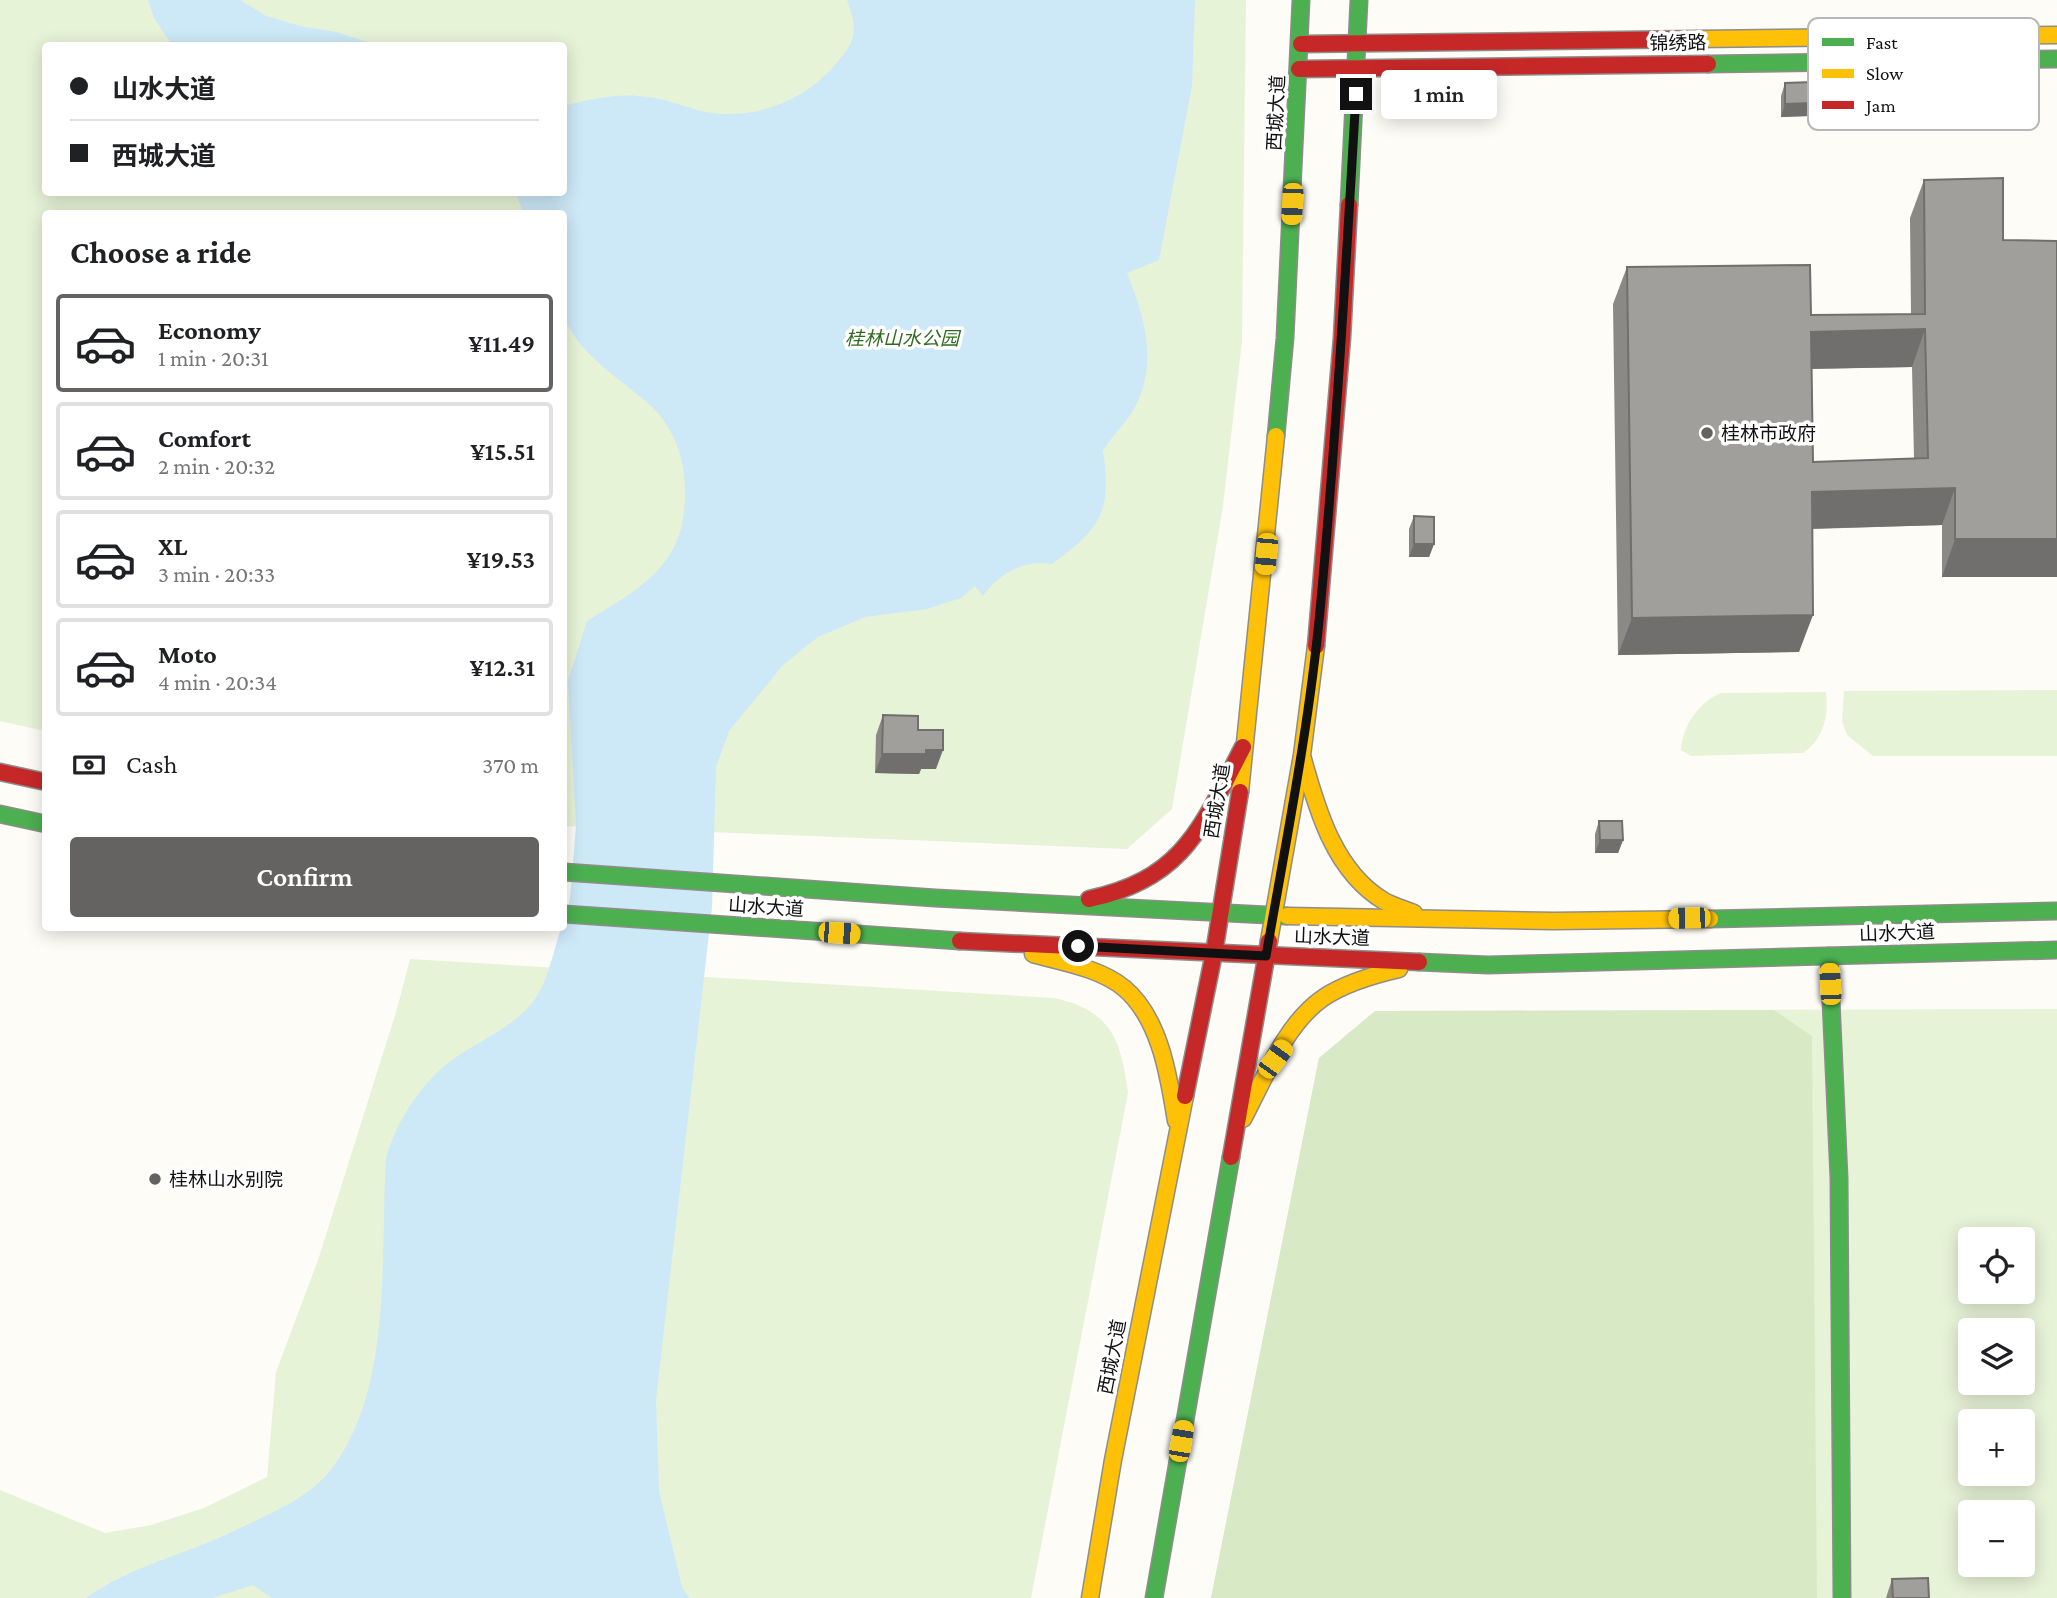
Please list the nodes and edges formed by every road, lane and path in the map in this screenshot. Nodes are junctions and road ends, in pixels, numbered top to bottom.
1 (1301, 0) edge
2 (1359, 0) edge
3 (2039, 35) edge
4 (2057, 35) edge
5 (1808, 38) edge
6 (1301, 44) junction
7 (1359, 44) junction
8 (2039, 59) edge
9 (2057, 59) edge
10 (1808, 62) edge
11 (1357, 68) junction
12 (1299, 69) junction
13 (1247, 738) junction
14 (1302, 755) junction
15 (0, 772) edge
16 (42, 781) edge
17 (0, 814) edge
18 (42, 823) edge
19 (567, 872) edge
20 (1042, 905) junction
21 (2057, 911) edge
22 (567, 914) edge
23 (1220, 914) junction
24 (1273, 915) junction
25 (1427, 918) junction
26 (997, 942) junction
27 (2057, 950) edge
28 (1214, 953) junction
29 (1266, 956) junction
30 (1829, 956) junction
31 (1427, 962) junction
32 (1235, 1134) junction
33 (1178, 1135) junction
34 (1090, 1598) edge
35 (1154, 1598) edge
36 (1842, 1598) edge

1 - 6 main road, 西城大道
2 - 7 main road
3 - 4 main road, 锦绣路
5 - 7 main road, 锦绣路
6 - 7 main road, 锦绣路
6 - 12 main road, 西城大道
7 - 11 main road
8 - 9 main road, 锦绣路
10 - 11 main road, 锦绣路
11 - 12 main road, 锦绣路
11 - 14 main road
12 - 13 main road, 西城大道
13 - 20 main road
13 - 23 main road, 西城大道
14 - 24 main road
14 - 25 main road
15 - 16 main road
17 - 18 main road
19 - 20 main road, 山水大道
20 - 23 main road, 山水大道
21 - 25 main road, 山水大道
22 - 26 main road, 山水大道
23 - 24 main road, 山水大道
23 - 28 main road, 西城大道
24 - 25 main road, 山水大道
24 - 29 main road
26 - 28 main road, 山水大道
26 - 33 main road
27 - 30 main road, 山水大道
28 - 29 main road, 山水大道
28 - 33 main road, 西城大道
29 - 31 main road, 山水大道
29 - 32 main road
30 - 31 main road, 山水大道
30 - 36 main road
31 - 32 main road
32 - 35 main road
33 - 34 main road, 西城大道

